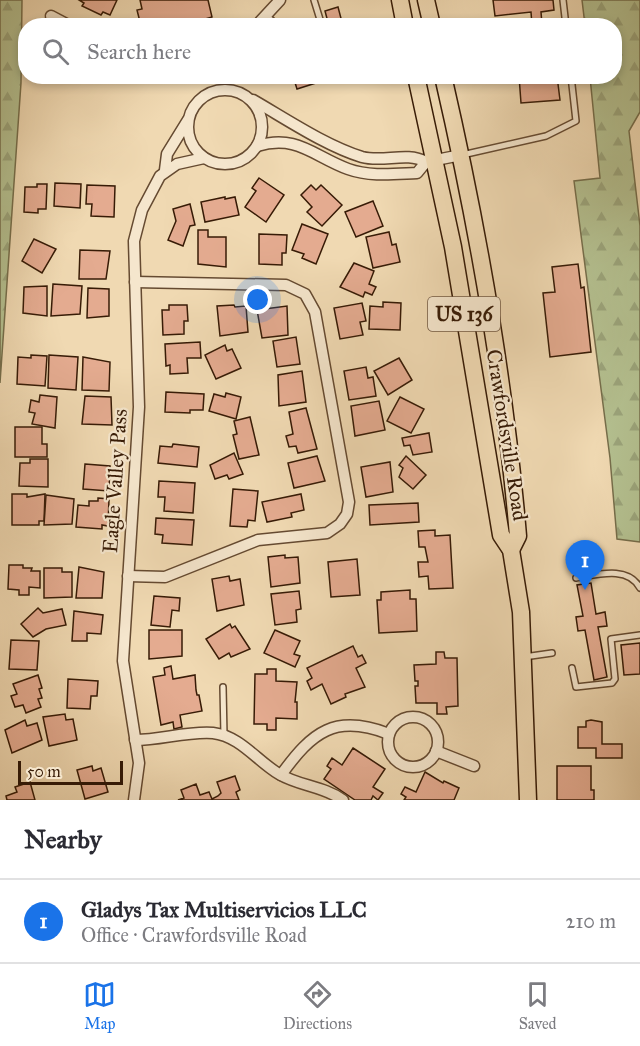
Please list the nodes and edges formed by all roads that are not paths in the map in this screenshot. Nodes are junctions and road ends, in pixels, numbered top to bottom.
1 (280, 0) edge
2 (314, 0) edge
3 (400, 0) edge
4 (426, 0) edge
5 (563, 0) edge
6 (51, 16) dead end
7 (267, 16) edge
8 (55, 18) edge
9 (320, 18) edge
10 (403, 18) edge
11 (430, 18) edge
12 (565, 18) edge
13 (417, 84) edge
14 (445, 84) edge
15 (572, 84) edge
16 (245, 96) junction
17 (188, 120) junction
18 (257, 146) junction
19 (461, 155) junction
20 (204, 158) junction
21 (430, 161) junction
22 (165, 170) junction
23 (135, 282) junction
24 (511, 550) junction
25 (128, 576) junction
26 (576, 578) dead end
27 (640, 588) edge
28 (640, 634) edge
29 (552, 653) dead end
30 (523, 657) junction
31 (572, 668) dead end
32 (223, 687) dead end
33 (389, 734) junction
34 (224, 736) junction
35 (135, 740) junction
36 (436, 751) junction
37 (474, 766) dead end
38 (281, 775) junction
39 (134, 800) edge
40 (343, 800) edge
41 (528, 800) edge

1 - 7 street
2 - 9 lane
3 - 10 main road
4 - 11 main road
5 - 12 lane
6 - 8 street
13 - 21 main road, Crawfordsville Road / US 136
14 - 19 main road, Crawfordsville Road / US 136
15 - 19 lane
16 - 17 street, Eagle Valley Pass
16 - 18 street
16 - 21 street, Eagle Valley Pass
17 - 20 street
17 - 22 street, Eagle Valley Pass
18 - 20 street
18 - 21 street, Eagle Valley Pass
19 - 21 street, Eagle Valley Pass
19 - 24 main road, Crawfordsville Road / US 136
20 - 22 street
21 - 24 main road, Crawfordsville Road / US 136
22 - 23 street, Eagle Valley Pass
23 - 25 street, Eagle Valley Pass
23 - 25 street
24 - 30 main road, Crawfordsville Road / US 136
25 - 35 street, Eagle Valley Pass
26 - 27 lane
28 - 31 lane
29 - 30 lane
30 - 41 main road, Crawfordsville Road / US 136
32 - 34 lane
33 - 36 street
33 - 36 street
33 - 38 street
34 - 35 street
34 - 38 street
35 - 39 street, Eagle Valley Pass
36 - 37 street
38 - 40 street

